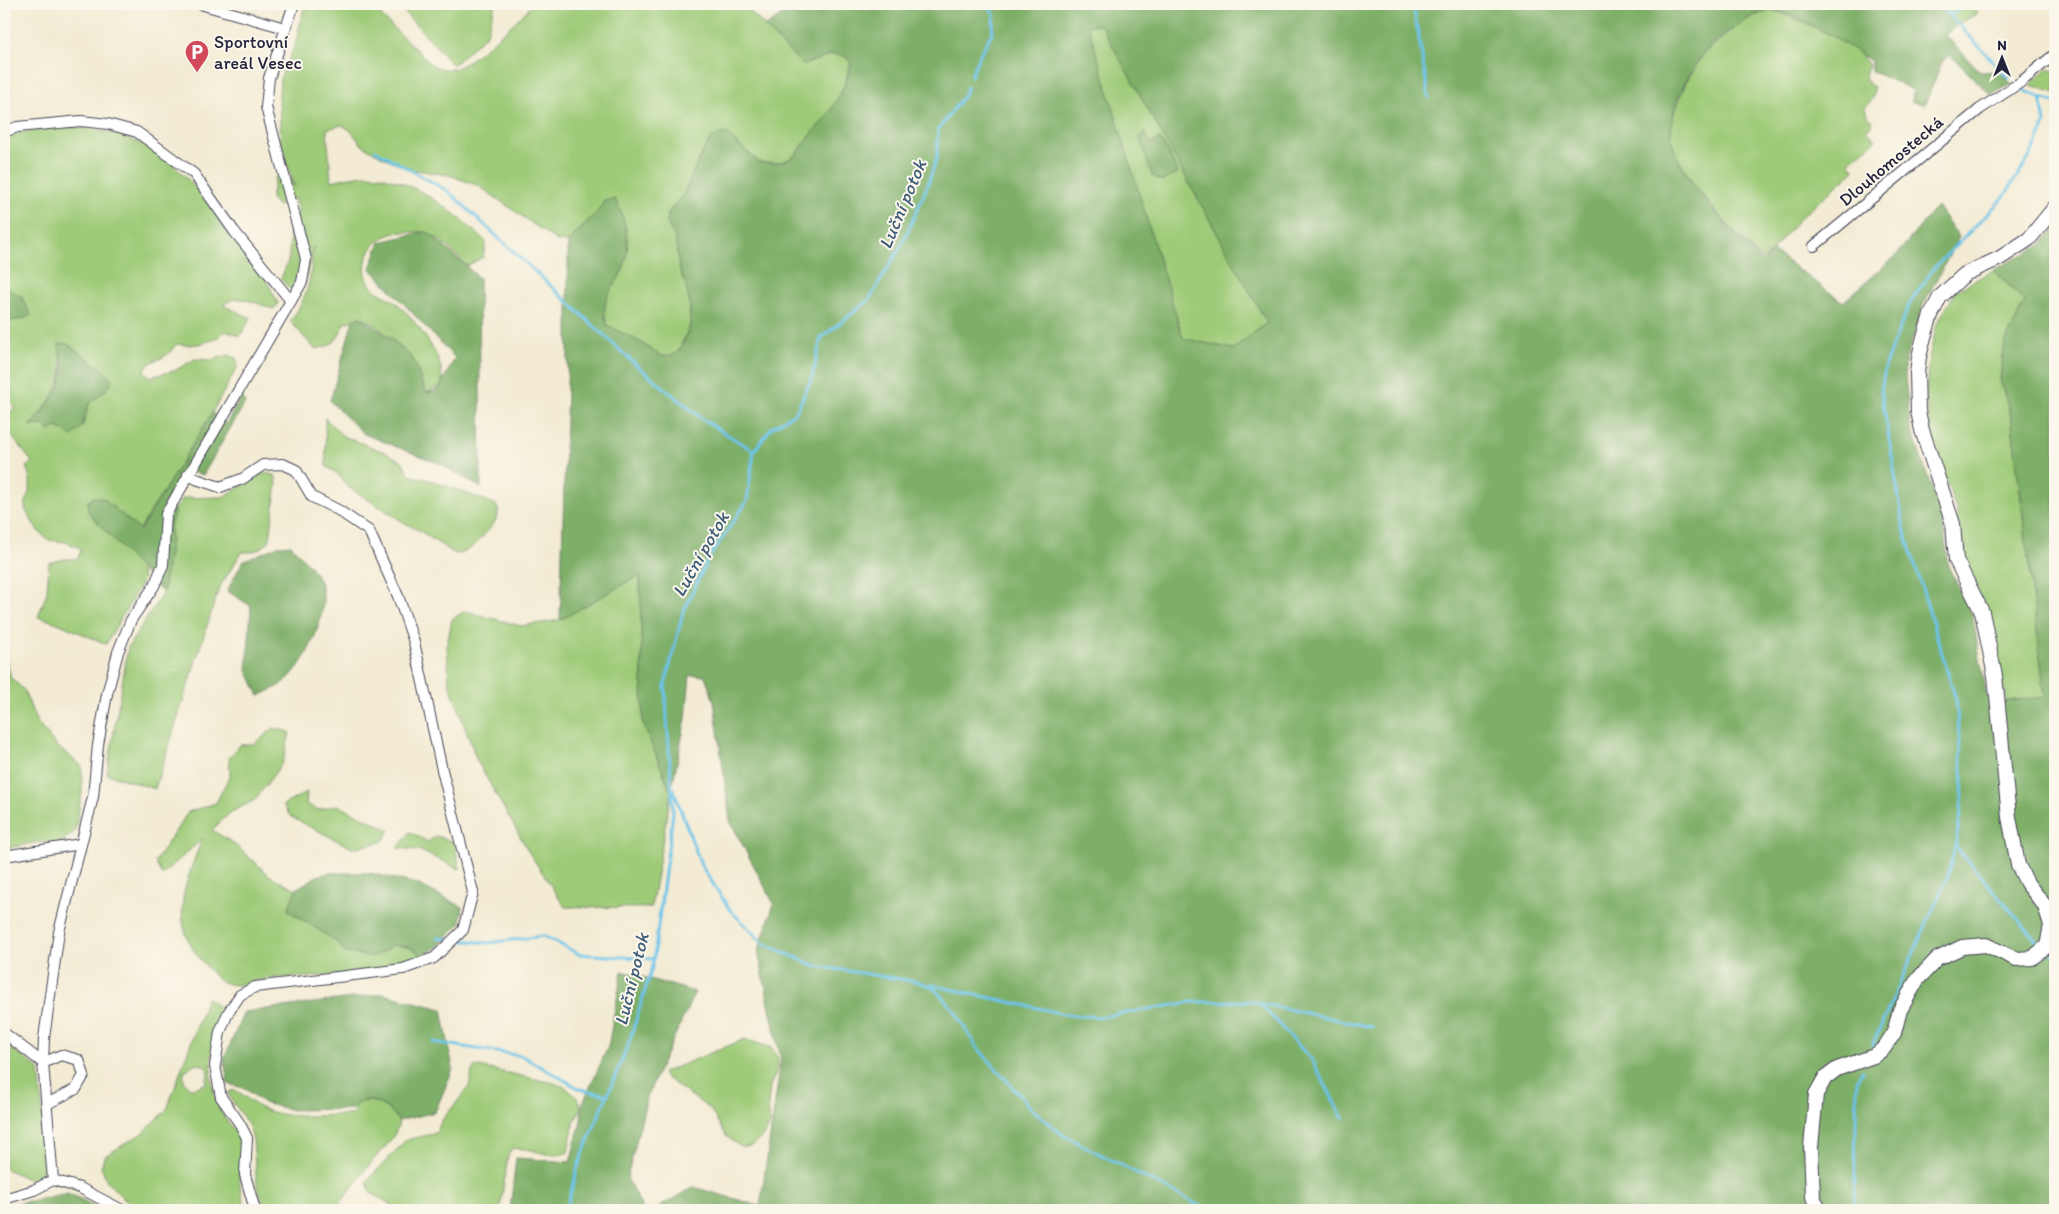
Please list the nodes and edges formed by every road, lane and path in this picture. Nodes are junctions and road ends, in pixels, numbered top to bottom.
1 (200, 4) edge
2 (294, 4) edge
3 (286, 28) junction
4 (2055, 54) edge
5 (4, 132) edge
6 (2055, 207) edge
7 (1814, 246) dead end
8 (291, 302) junction
9 (188, 474) junction
10 (80, 844) junction
11 (4, 856) edge
12 (4, 1033) edge
13 (43, 1063) junction
14 (46, 1104) junction
15 (53, 1180) junction
16 (4, 1199) edge
17 (122, 1210) edge
18 (255, 1210) edge
19 (1819, 1210) edge

1 - 3 street
2 - 3 street
3 - 8 street
4 - 7 street, Dlouhomostecká
5 - 8 street
6 - 19 street
8 - 9 street
9 - 10 street
9 - 18 street
10 - 11 street
10 - 13 street
12 - 13 street
13 - 14 street
13 - 14 street
14 - 15 street
15 - 16 street
15 - 17 street

